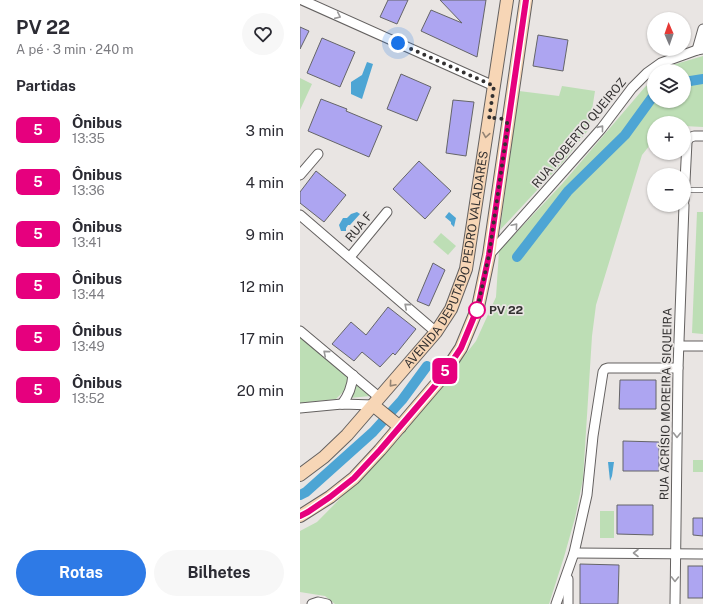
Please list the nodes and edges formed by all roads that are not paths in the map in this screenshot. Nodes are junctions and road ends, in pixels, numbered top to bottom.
1 (302, 0) edge
2 (507, 0) edge
3 (526, 0) edge
4 (703, 29) edge
5 (700, 50) edge
6 (499, 54) junction
7 (518, 60) junction
8 (494, 86) junction
9 (489, 119) junction
10 (508, 124) junction
11 (703, 136) edge
12 (318, 154) dead end
13 (685, 168) edge
14 (300, 175) edge
15 (691, 190) edge
16 (703, 190) edge
17 (387, 212) dead end
18 (684, 212) edge
19 (300, 215) edge
20 (489, 255) junction
21 (350, 257) junction
22 (300, 331) edge
23 (436, 332) junction
24 (679, 346) junction
25 (703, 346) edge
26 (678, 368) junction
27 (353, 374) junction
28 (342, 404) junction
29 (377, 404) junction
30 (300, 408) edge
31 (396, 424) junction
32 (300, 474) edge
33 (300, 516) edge
34 (574, 553) junction
35 (675, 553) junction
36 (703, 554) edge
37 (568, 572) junction
38 (312, 604) edge
39 (327, 604) edge
40 (556, 604) edge
41 (568, 604) edge
42 (675, 604) edge

1 -> 8 street
2 - 6 main road, AVENIDA DEPUTADO PEDRO VALADARES
3 - 7 main road, AVENIDA DEPUTADO PEDRO VALADARES
4 - 5 street
20 -> 5 street, RUA ROBERTO QUEIROZ
6 - 7 main road
6 - 8 main road, AVENIDA DEPUTADO PEDRO VALADARES
7 - 10 main road, AVENIDA DEPUTADO PEDRO VALADARES
8 - 9 main road, AVENIDA DEPUTADO PEDRO VALADARES
9 - 10 main road
9 -> 23 main road, AVENIDA DEPUTADO PEDRO VALADARES
10 - 20 main road, AVENIDA DEPUTADO PEDRO VALADARES
11 - 13 street
12 - 14 street
15 - 16 lane
17 - 21 street, RUA F
18 - 24 street, RUA ACRÍSIO MOREIRA SIQUEIRA
19 - 21 street
20 - 31 main road, AVENIDA DEPUTADO PEDRO VALADARES
23 -> 21 street
27 -> 22 street
23 -> 29 main road, AVENIDA DEPUTADO PEDRO VALADARES
24 - 25 street
24 - 26 street, RUA ACRÍSIO MOREIRA SIQUEIRA
26 - 34 street
26 -> 35 street, RUA ACRÍSIO MOREIRA SIQUEIRA
27 - 28 street
27 - 29 street
28 - 29 street
28 - 30 street
29 - 31 main road
29 - 32 main road, AVENIDA DEPUTADO PEDRO VALADARES
31 - 33 main road, AVENIDA DEPUTADO PEDRO VALADARES
35 -> 34 street
34 - 37 street
35 - 36 street
35 -> 42 street, RUA ACRÍSIO MOREIRA SIQUEIRA
37 - 40 street
37 - 41 street
38 - 39 street

